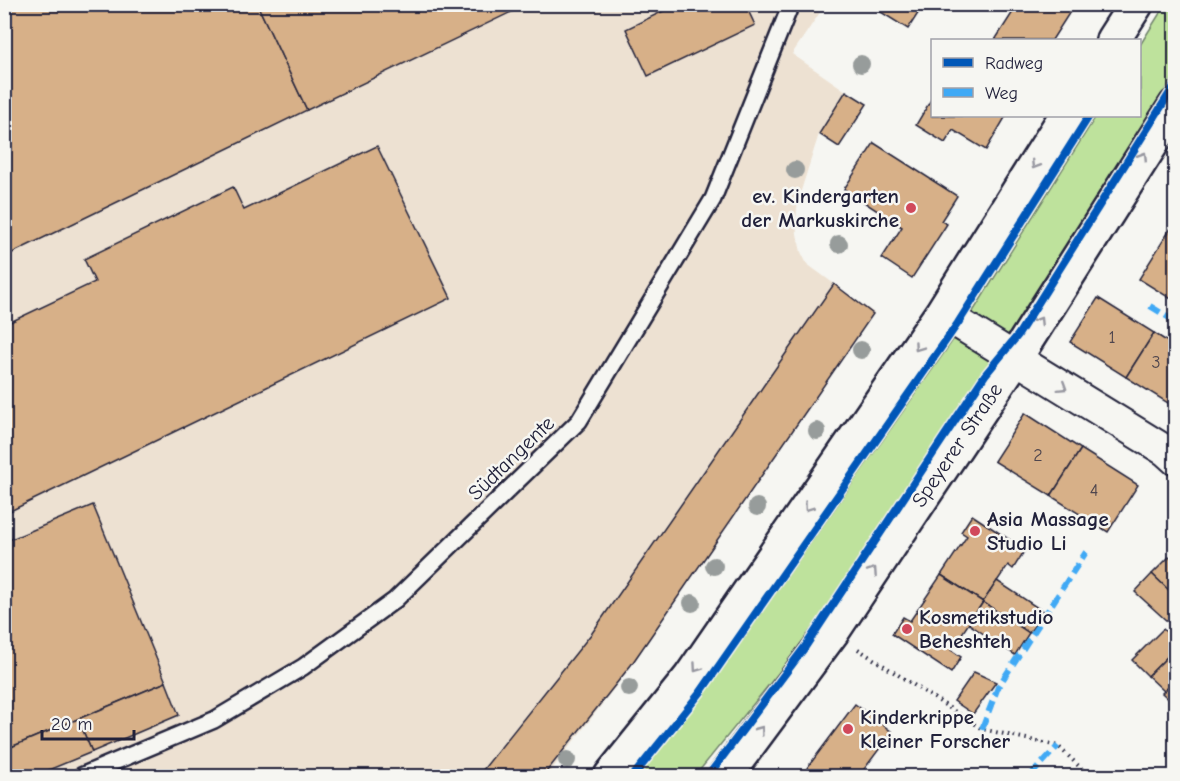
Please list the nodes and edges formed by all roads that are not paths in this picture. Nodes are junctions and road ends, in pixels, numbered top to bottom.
1 (791, 4) edge
2 (1136, 4) edge
3 (1114, 39) edge
4 (1176, 105) edge
5 (1065, 117) edge
6 (942, 312) junction
7 (1015, 358) junction
8 (1176, 460) edge
9 (81, 777) edge
10 (611, 777) edge
11 (724, 777) edge

1 - 9 lane, Südtangente
2 - 3 street
7 -> 4 street, Speyerer Straße
5 -> 6 street
6 - 7 street
6 -> 10 street
7 -> 8 street
11 -> 7 street, Speyerer Straße

